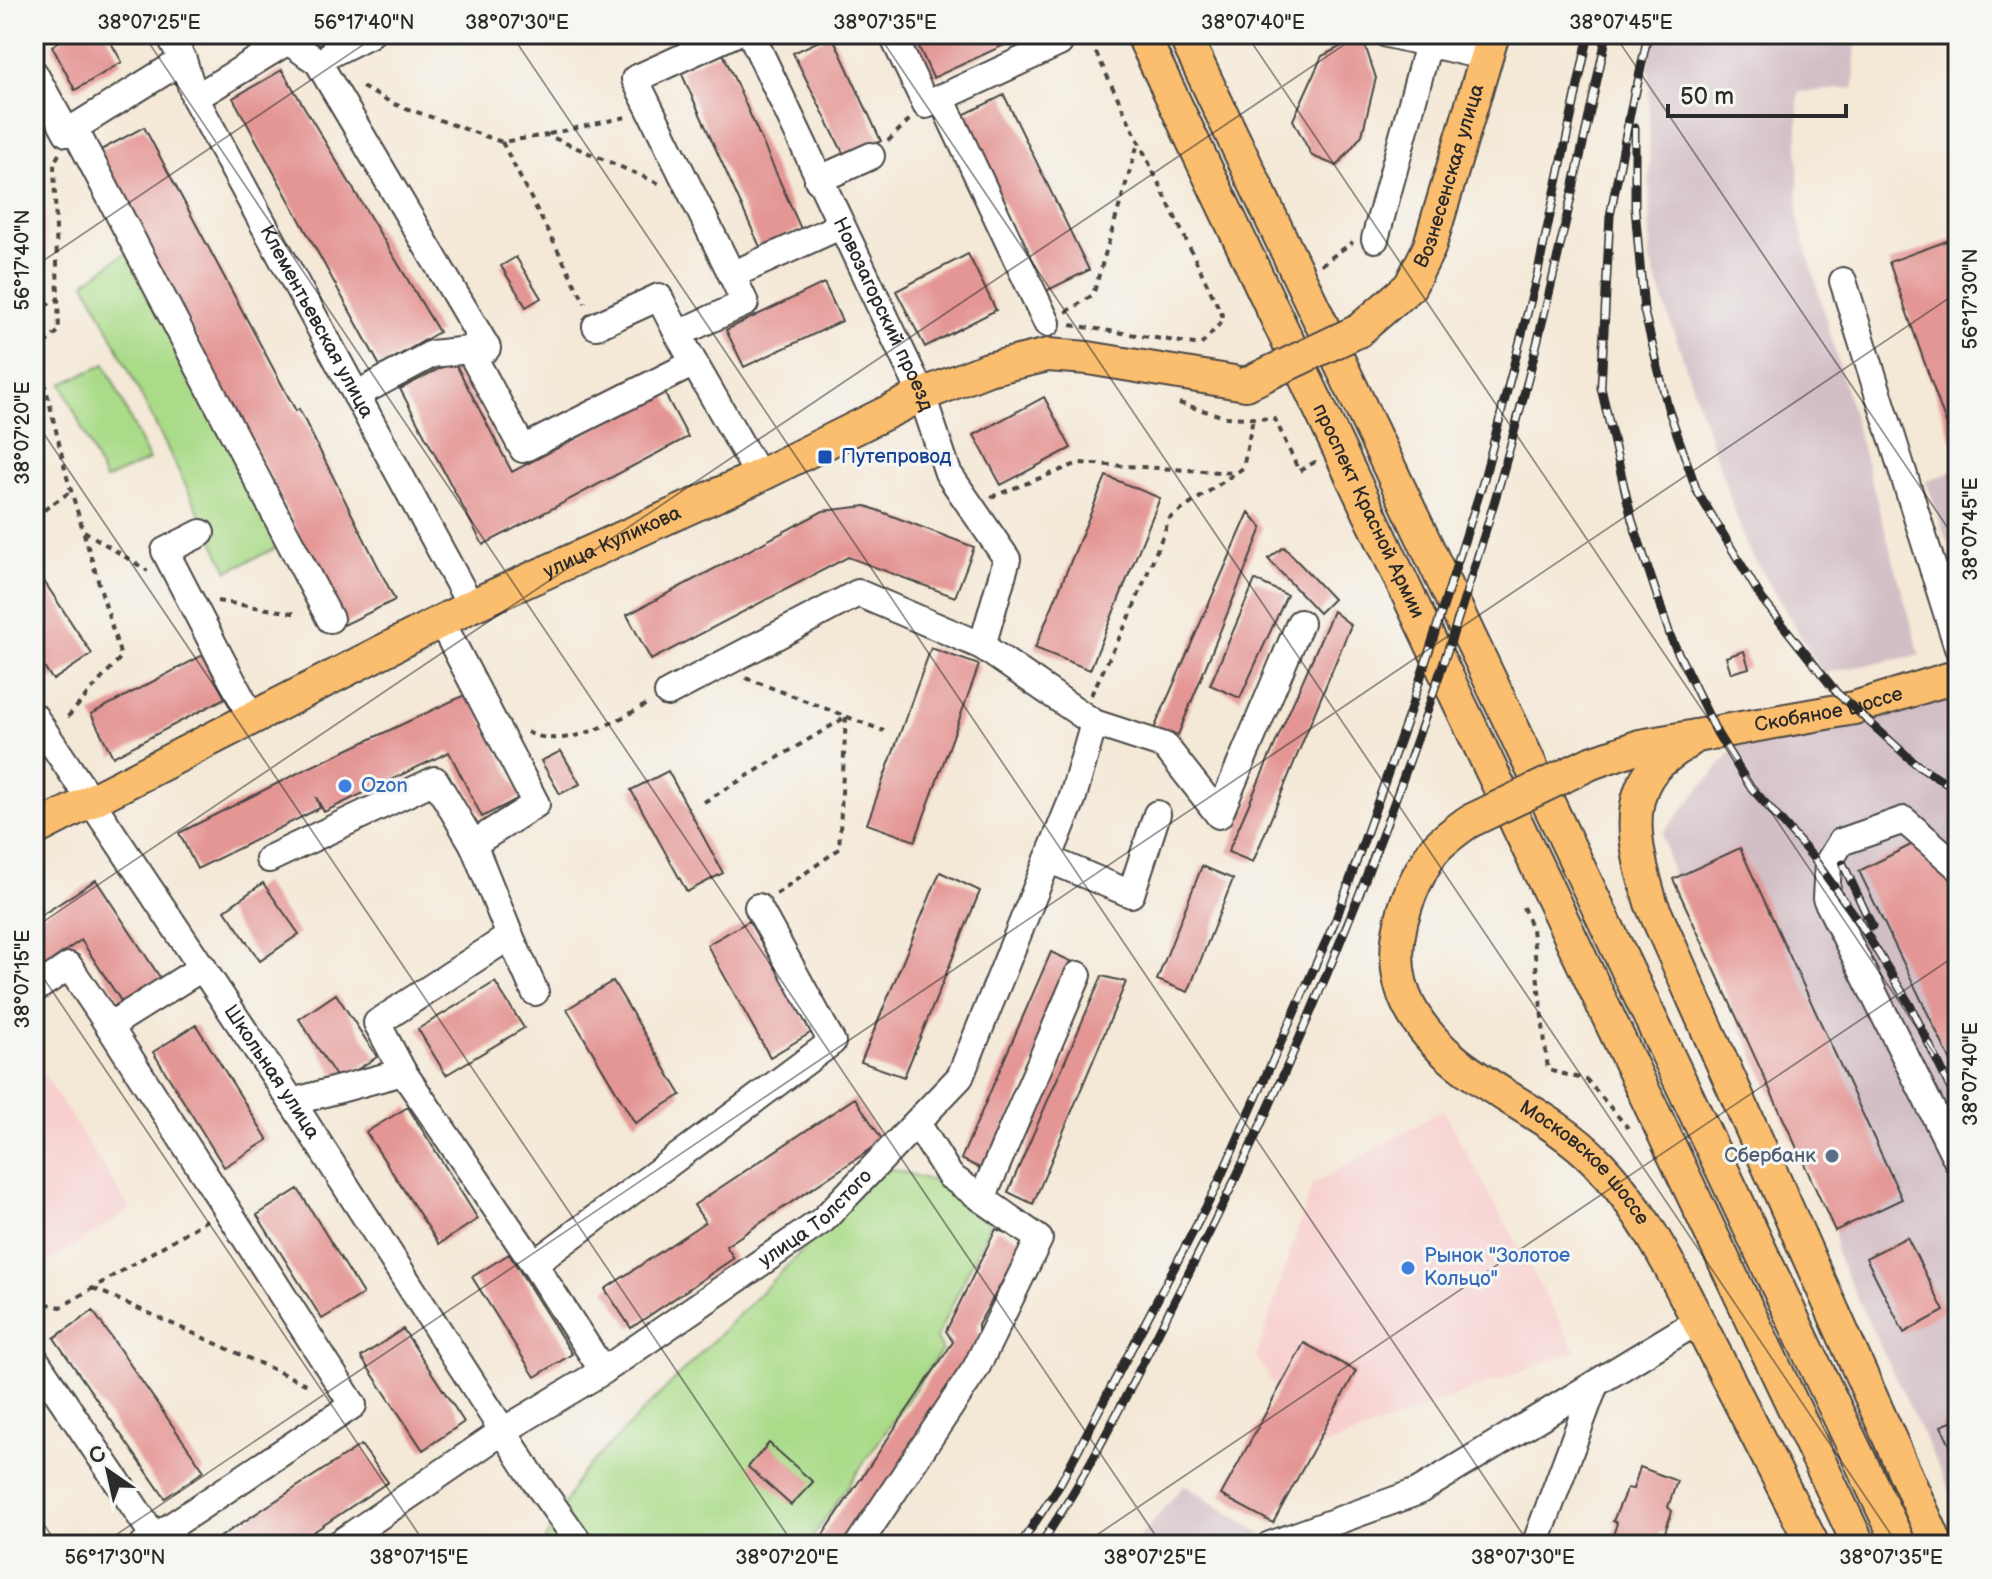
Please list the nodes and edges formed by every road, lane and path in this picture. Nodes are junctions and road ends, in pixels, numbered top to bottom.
1 (169, 34) edge
2 (370, 34) edge
3 (734, 34) edge
4 (751, 34) edge
5 (892, 34) edge
6 (1142, 34) edge
7 (1184, 34) edge
8 (1387, 34) edge
9 (1059, 43) dead end
10 (1428, 44) junction
11 (1490, 46) edge
12 (332, 53) dead end
13 (183, 60) junction
14 (34, 73) edge
15 (356, 83) dead end
16 (195, 98) junction
17 (934, 102) junction
18 (650, 111) junction
19 (74, 128) junction
20 (547, 135) junction
21 (1139, 140) dead end
22 (502, 142) junction
23 (871, 156) joint
24 (818, 180) junction
25 (696, 201) junction
26 (840, 226) junction
27 (1366, 238) joint
28 (1319, 266) dead end
29 (732, 275) junction
30 (1843, 281) dead end
31 (58, 300) junction
32 (34, 311) edge
33 (1047, 323) joint
34 (596, 326) joint
35 (678, 334) junction
36 (469, 349) junction
37 (36, 352) edge
38 (694, 363) junction
39 (1231, 381) joint
40 (356, 395) junction
41 (922, 395) junction
42 (1168, 400) dead end
43 (1253, 418) junction
44 (1315, 462) dead end
45 (1237, 473) junction
46 (759, 476) junction
47 (71, 491) junction
48 (970, 505) junction
49 (34, 517) edge
50 (201, 533) dead end
51 (471, 606) junction
52 (330, 619) dead end
53 (442, 623) junction
54 (1300, 623) dead end
55 (982, 646) junction
56 (1958, 648) edge
57 (717, 667) junction
58 (1958, 676) edge
59 (668, 693) joint
60 (489, 714) junction
61 (846, 717) junction
62 (252, 719) junction
63 (1088, 719) junction
64 (42, 727) edge
65 (884, 731) dead end
66 (1696, 736) junction
67 (1591, 763) joint
68 (90, 801) junction
69 (704, 802) dead end
70 (1157, 814) dead end
71 (34, 830) edge
72 (473, 844) junction
73 (269, 859) dead end
74 (1048, 859) junction
75 (1958, 867) edge
76 (758, 907) joint
77 (1532, 929) dead end
78 (510, 936) junction
79 (203, 967) junction
80 (1078, 975) dead end
81 (35, 989) edge
82 (535, 992) dead end
83 (109, 1026) junction
84 (403, 1072) junction
85 (292, 1102) junction
86 (917, 1123) junction
87 (1628, 1128) dead end
88 (1958, 1162) edge
89 (982, 1199) junction
90 (226, 1208) junction
91 (534, 1264) junction
92 (93, 1288) junction
93 (34, 1301) edge
94 (1698, 1321) junction
95 (34, 1358) edge
96 (603, 1371) junction
97 (1595, 1384) junction
98 (309, 1386) dead end
99 (503, 1431) junction
100 (153, 1542) edge
101 (337, 1545) edge
102 (581, 1545) edge
103 (858, 1545) edge
104 (1270, 1545) edge
105 (1535, 1545) edge
106 (1813, 1545) edge
107 (1859, 1545) edge
108 (1900, 1545) edge
109 (1937, 1545) edge

1 - 13 street, Клементьевская улица
2 - 12 street
3 - 18 street
4 - 24 street, Новозагорский проезд
5 - 17 street
6 - 107 main road, проспект Красной Армии
7 - 108 main road, проспект Красной Армии
8 - 10 street
9 - 17 street
10 - 11 street
10 - 27 street
11 - 39 main road, Вознесенская улица, bridge
13 - 16 street, Клементьевская улица
13 - 19 street
14 - 19 street
15 - 22 path
16 - 36 street
16 - 40 street, Клементьевская улица
17 - 23 path
17 - 33 street
18 - 20 path
18 - 25 street
19 - 31 path
19 - 52 street
20 - 22 path
20 - 25 path
21 - 33 path
22 - 34 path
23 - 24 street
24 - 26 street, Новозагорский проезд
25 - 29 street
26 - 29 street
26 - 41 street, Новозагорский проезд
27 - 28 path
29 - 35 street
30 - 56 street
31 - 32 path
31 - 37 path
34 - 35 street
35 - 38 street
36 - 38 street
36 - 40 street
37 - 47 path
38 - 46 street
39 - 41 main road, улица Куликова
40 - 51 street, Клементьевская улица
41 - 46 main road, улица Куликова
41 - 48 street, Новозагорский проезд
42 - 43 path
43 - 44 path
43 - 45 path
45 - 48 path
45 - 63 path
46 - 51 main road, улица Куликова
47 - 49 path
47 - 64 path
48 - 55 street, Новозагорский проезд
50 - 62 street
51 - 53 main road, улица Куликова
53 - 60 street
53 - 62 main road, улица Куликова
54 - 63 street
55 - 57 street
55 - 63 street
57 - 59 street
57 - 61 path
58 - 66 main road, Скобяное шоссе
59 - 60 path
60 - 72 street
61 - 65 path
61 - 69 path
61 - 76 path
62 - 68 main road, улица Куликова
63 - 74 street, улица Толстого
64 - 68 street, Школьная улица
66 - 67 main road, Скобяное шоссе
66 - 109 main road
67 - 94 main road, Московское шоссе, bridge
68 - 71 main road, улица Куликова
68 - 79 street, Школьная улица
70 - 74 street
72 - 73 street
72 - 78 street
74 - 86 street, улица Толстого
75 - 88 street
76 - 91 street
77 - 87 path
78 - 82 street
78 - 84 street
79 - 83 street
79 - 85 street, Школьная улица
80 - 89 street
81 - 83 street
83 - 90 street
84 - 85 street
84 - 91 street
85 - 99 street, Школьная улица
86 - 89 street
86 - 96 street, улица Толстого
89 - 103 street
90 - 92 path
90 - 100 street
91 - 96 street
92 - 93 path
92 - 98 path
94 - 97 street
94 - 106 main road, Московское шоссе
95 - 100 street
96 - 99 street, улица Толстого
97 - 104 street
97 - 105 street
99 - 101 street, улица Толстого
99 - 102 street, Школьная улица

